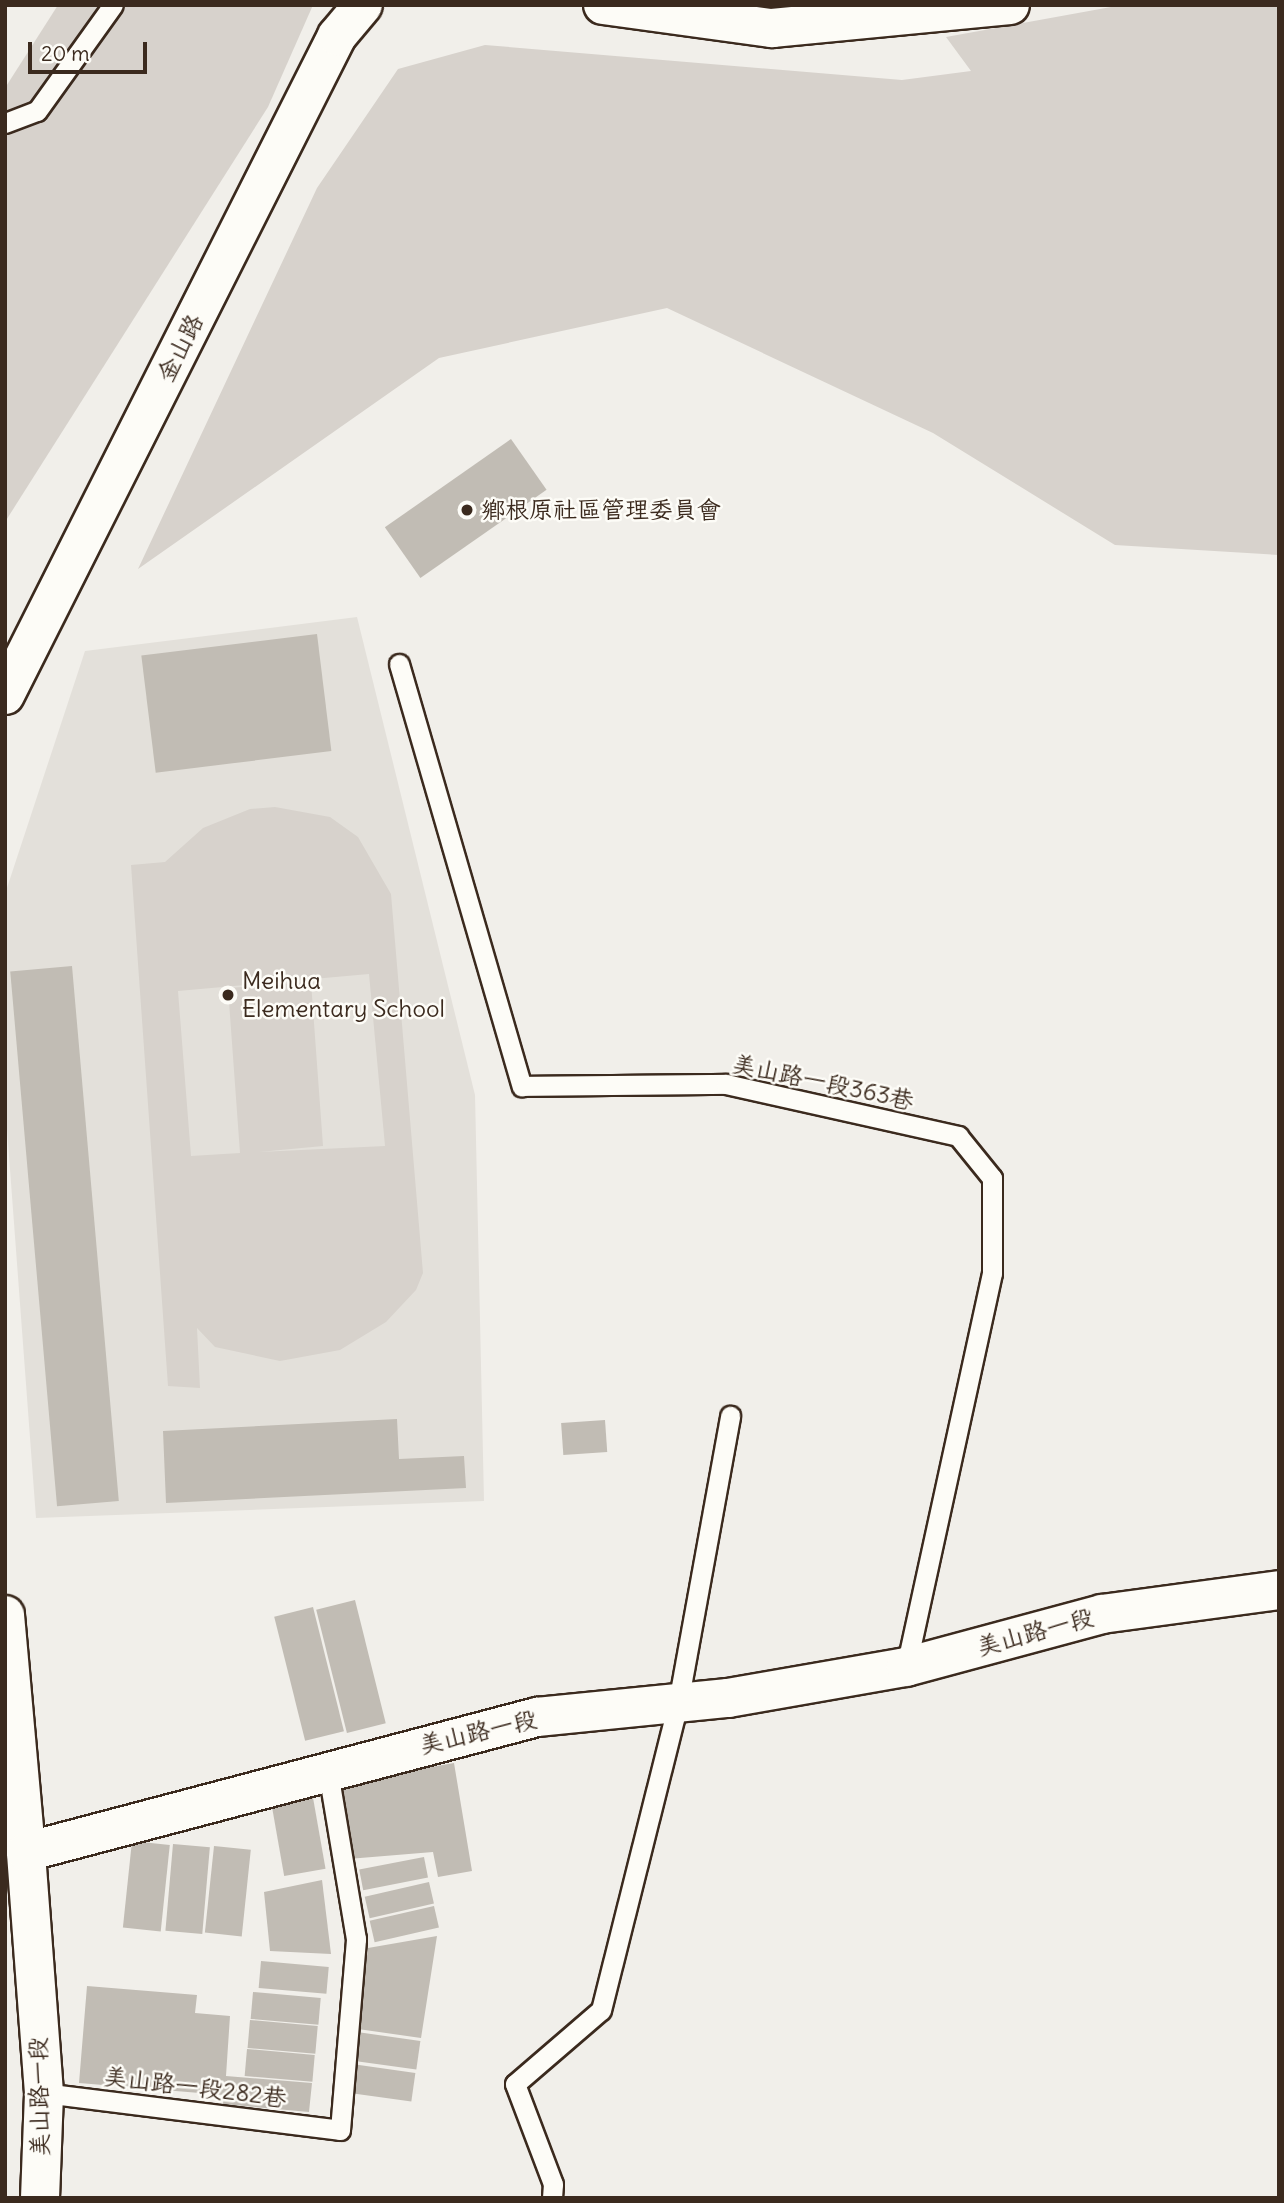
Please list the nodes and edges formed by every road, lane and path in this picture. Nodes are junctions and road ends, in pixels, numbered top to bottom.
1 (113, 5) edge
2 (363, 5) edge
3 (603, 5) edge
4 (1010, 5) edge
5 (334, 21) edge
6 (5, 123) edge
7 (399, 664) dead end
8 (5, 695) edge
9 (730, 1416) dead end
10 (1279, 1590) edge
11 (5, 1615) edge
12 (906, 1667) junction
13 (678, 1703) junction
14 (328, 1772) junction
15 (16, 1855) edge
16 (44, 2093) junction
17 (40, 2198) edge
18 (552, 2198) edge

1 - 6 lane
2 - 5 street, 金山路
3 - 4 street
5 - 8 street, 金山路
7 - 12 lane, 美山路一段363巷
9 - 13 lane
10 - 12 street, 美山路一段
11 - 15 street
12 - 13 street, 美山路一段
13 - 14 street, 美山路一段
13 - 18 lane
14 - 15 street, 美山路一段
14 - 16 lane, 美山路一段282巷
15 - 16 street, 美山路一段
16 - 17 street, 美山路一段

